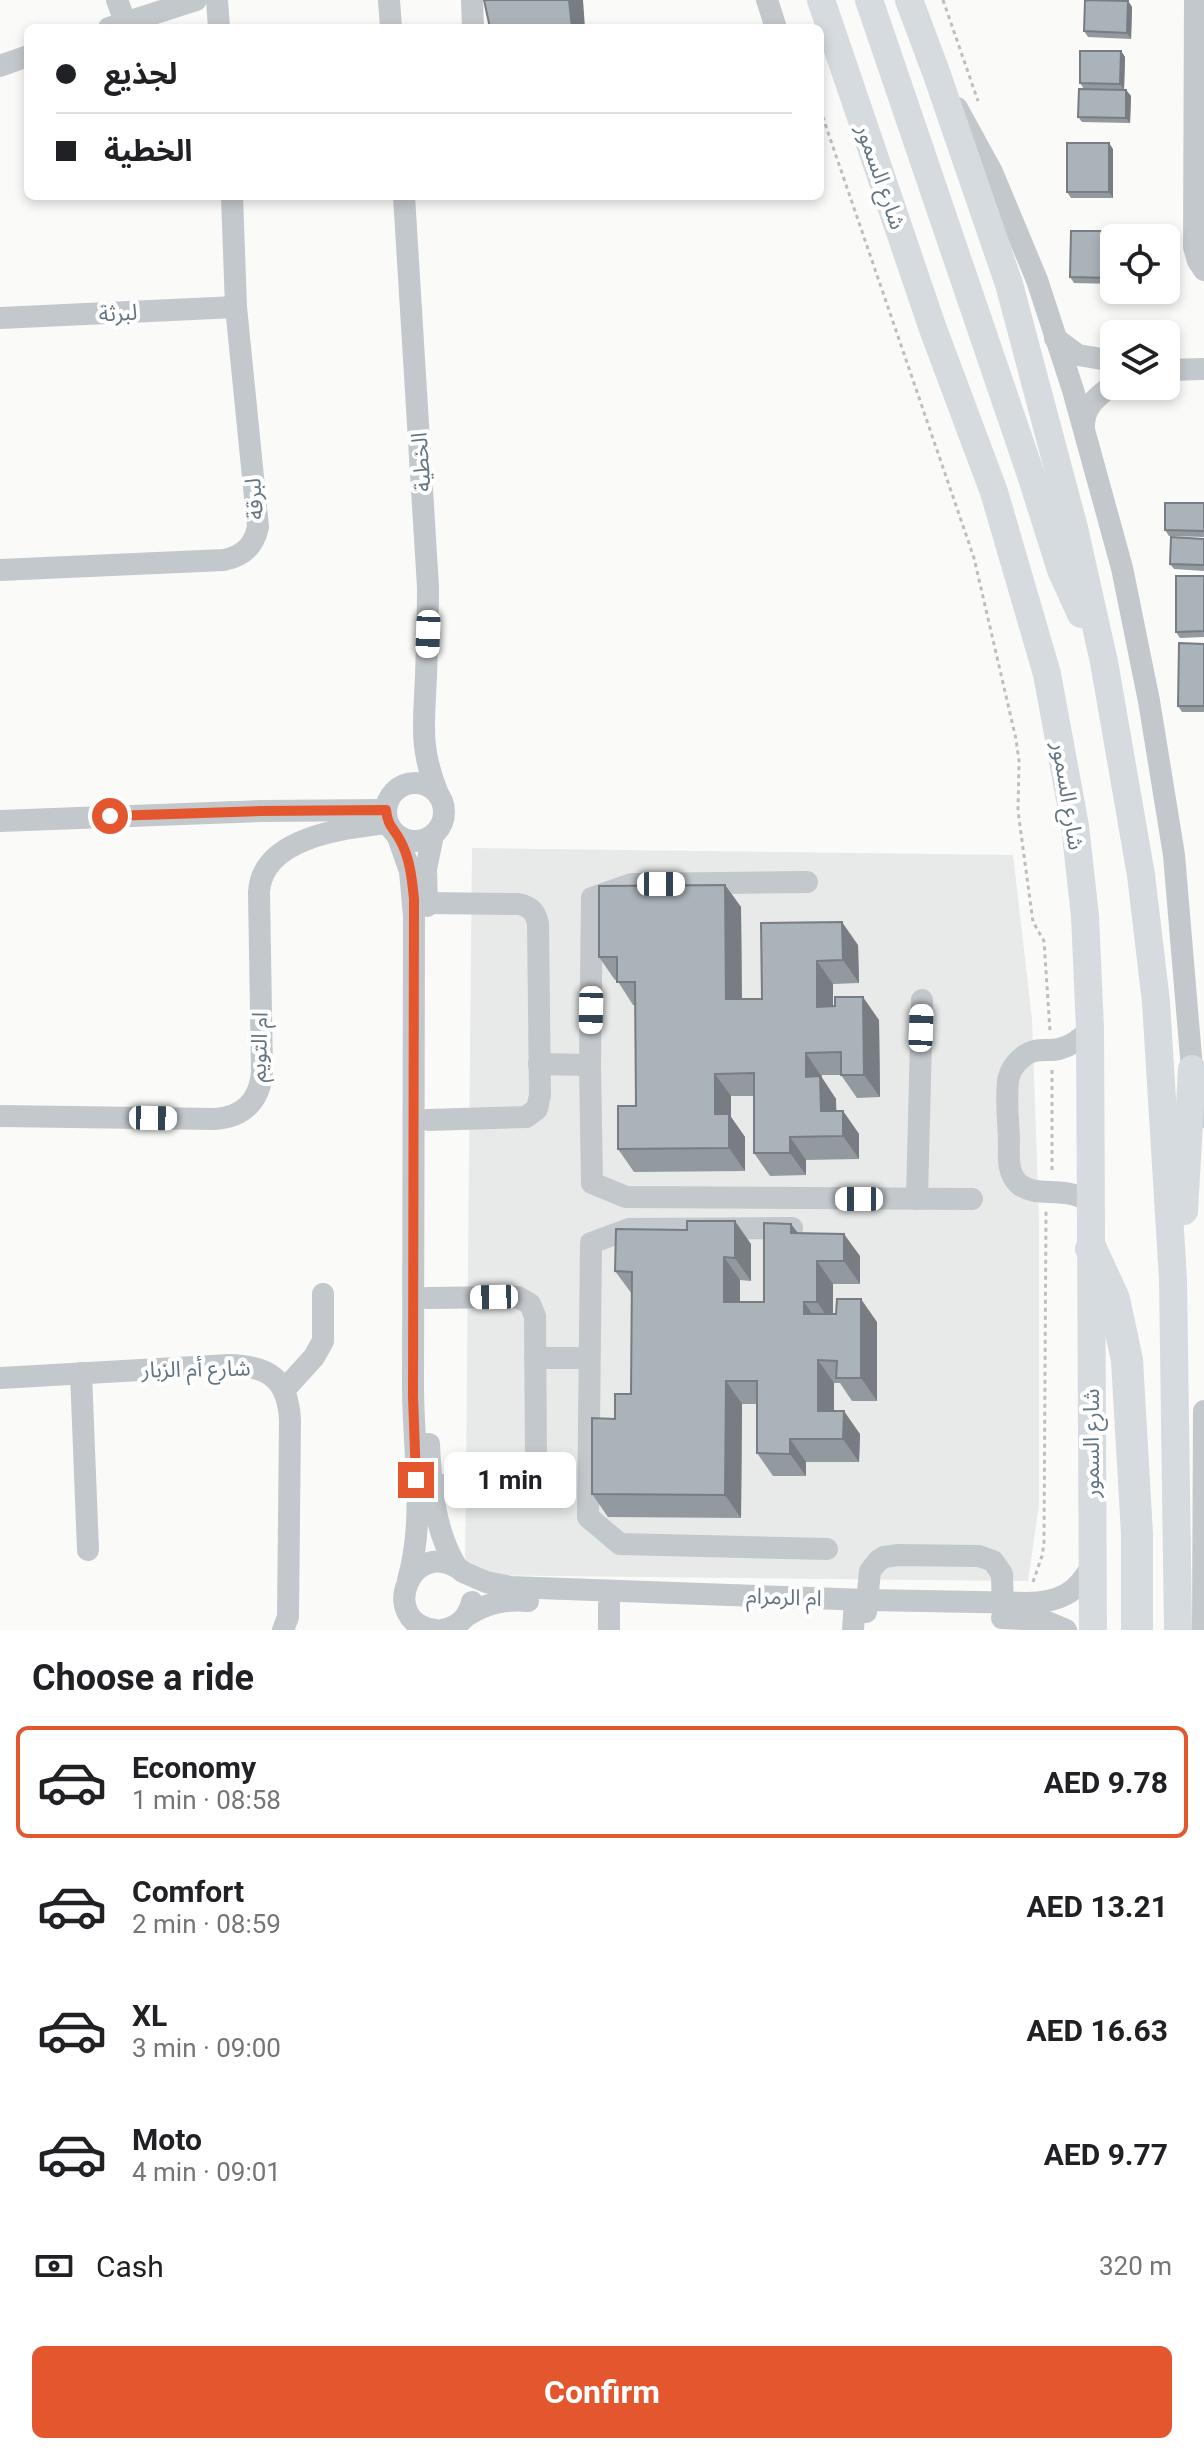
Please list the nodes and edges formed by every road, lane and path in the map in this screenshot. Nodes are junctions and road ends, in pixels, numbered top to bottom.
1 (117, 0) edge
2 (196, 0) edge
3 (217, 0) edge
4 (389, 0) edge
5 (472, 0) edge
6 (767, 0) edge
7 (821, 0) edge
8 (869, 0) edge
9 (909, 0) edge
10 (922, 0) edge
11 (1195, 0) edge
12 (117, 24) edge
13 (120, 24) edge
14 (219, 24) edge
15 (391, 24) edge
16 (473, 24) edge
17 (775, 24) edge
18 (24, 57) edge
19 (0, 66) edge
20 (936, 72) junction
21 (824, 121) edge
22 (232, 200) edge
23 (404, 200) edge
24 (1204, 270) edge
25 (236, 307) junction
26 (0, 318) edge
27 (1055, 338) junction
28 (1100, 359) edge
29 (1204, 369) edge
30 (1180, 370) edge
31 (1100, 395) edge
32 (1084, 433) junction
33 (0, 570) edge
34 (1104, 662) junction
35 (422, 729) junction
36 (396, 790) junction
37 (438, 794) junction
38 (0, 821) edge
39 (390, 823) junction
40 (433, 835) junction
41 (807, 882) dead end
42 (427, 903) junction
43 (1184, 969) junction
44 (1204, 984) edge
45 (1204, 997) edge
46 (922, 1000) dead end
47 (1188, 1018) junction
48 (1090, 1029) junction
49 (1052, 1050) junction
50 (539, 1064) junction
51 (590, 1065) junction
52 (1192, 1069) junction
53 (0, 1116) edge
54 (1204, 1117) edge
55 (428, 1120) junction
56 (1049, 1191) junction
57 (917, 1199) junction
58 (972, 1199) dead end
59 (1090, 1202) junction
60 (794, 1228) edge
61 (1091, 1249) junction
62 (1173, 1279) junction
63 (323, 1294) dead end
64 (427, 1298) junction
65 (535, 1358) junction
66 (589, 1358) junction
67 (81, 1373) junction
68 (0, 1378) edge
69 (285, 1389) junction
70 (1204, 1411) edge
71 (432, 1486) junction
72 (827, 1549) dead end
73 (88, 1550) dead end
74 (1092, 1565) junction
75 (459, 1569) junction
76 (408, 1580) junction
77 (1027, 1603) junction
78 (609, 1605) junction
79 (406, 1607) junction
80 (1003, 1610) junction
81 (859, 1612) edge
82 (458, 1624) edge
83 (283, 1630) edge
84 (409, 1630) edge
85 (435, 1630) edge
86 (609, 1630) edge
87 (1066, 1630) edge
88 (1093, 1630) edge
89 (1137, 1630) edge
90 (1178, 1630) edge
91 (1203, 1630) edge

1 - 12 street
2 - 13 street
3 - 14 street
4 - 15 street
5 - 16 street
6 - 17 street
7 - 48 main road, شارع السمور
8 - 34 main road
9 - 20 main road
10 - 20 main road
11 - 24 street
18 - 19 street
20 - 27 street
20 - 34 main road
21 - 49 path
22 - 25 street, لبرقة
23 - 35 street, الخطية
25 - 26 street, لبرثة
25 - 33 street, لبرقة
27 - 28 street
27 - 32 street
29 - 30 street
31 - 32 street
32 - 43 street
34 - 62 main road
35 - 36 street, الخطية
35 - 37 street, الخطية
36 - 37 street
36 - 39 street
37 - 40 street
38 - 39 street
39 - 40 street
39 - 53 street, ام التويم
39 - 76 street
40 - 42 street
41 - 51 street
42 - 50 street
42 - 55 street
43 - 44 street
43 - 47 street
45 - 47 street
46 - 57 street
47 - 52 street
48 - 49 street
48 - 59 main road, شارع السمور
49 - 56 path
49 - 56 street
50 - 51 street
50 - 55 street
51 - 57 street
52 - 54 street
52 - 62 main road
55 - 64 street
56 - 59 street
56 - 77 path
57 - 58 street
59 - 61 main road, شارع السمور
60 - 66 street
61 - 74 main road, شارع السمور
61 - 89 highway
62 - 90 main road
63 - 69 street
64 - 65 street
64 - 71 street
65 - 66 street
65 - 71 street
66 - 72 street
67 - 68 street, شارع أم الزبار
67 - 69 street, شارع أم الزبار
67 - 73 street
69 - 83 street
70 - 91 street
71 - 75 street
74 - 77 street, ام الرمرام
74 - 88 main road, شارع السمور
75 - 76 street
75 - 81 street, ام الرمرام
75 - 82 street
76 - 79 street
77 - 80 street, ام الرمرام
78 - 81 street, ام الرمرام
78 - 82 street, ام الرمرام
78 - 86 street
79 - 84 street
79 - 85 street
80 - 81 street, ام الرمرام
80 - 81 street
80 - 87 street, ام الرمرام

